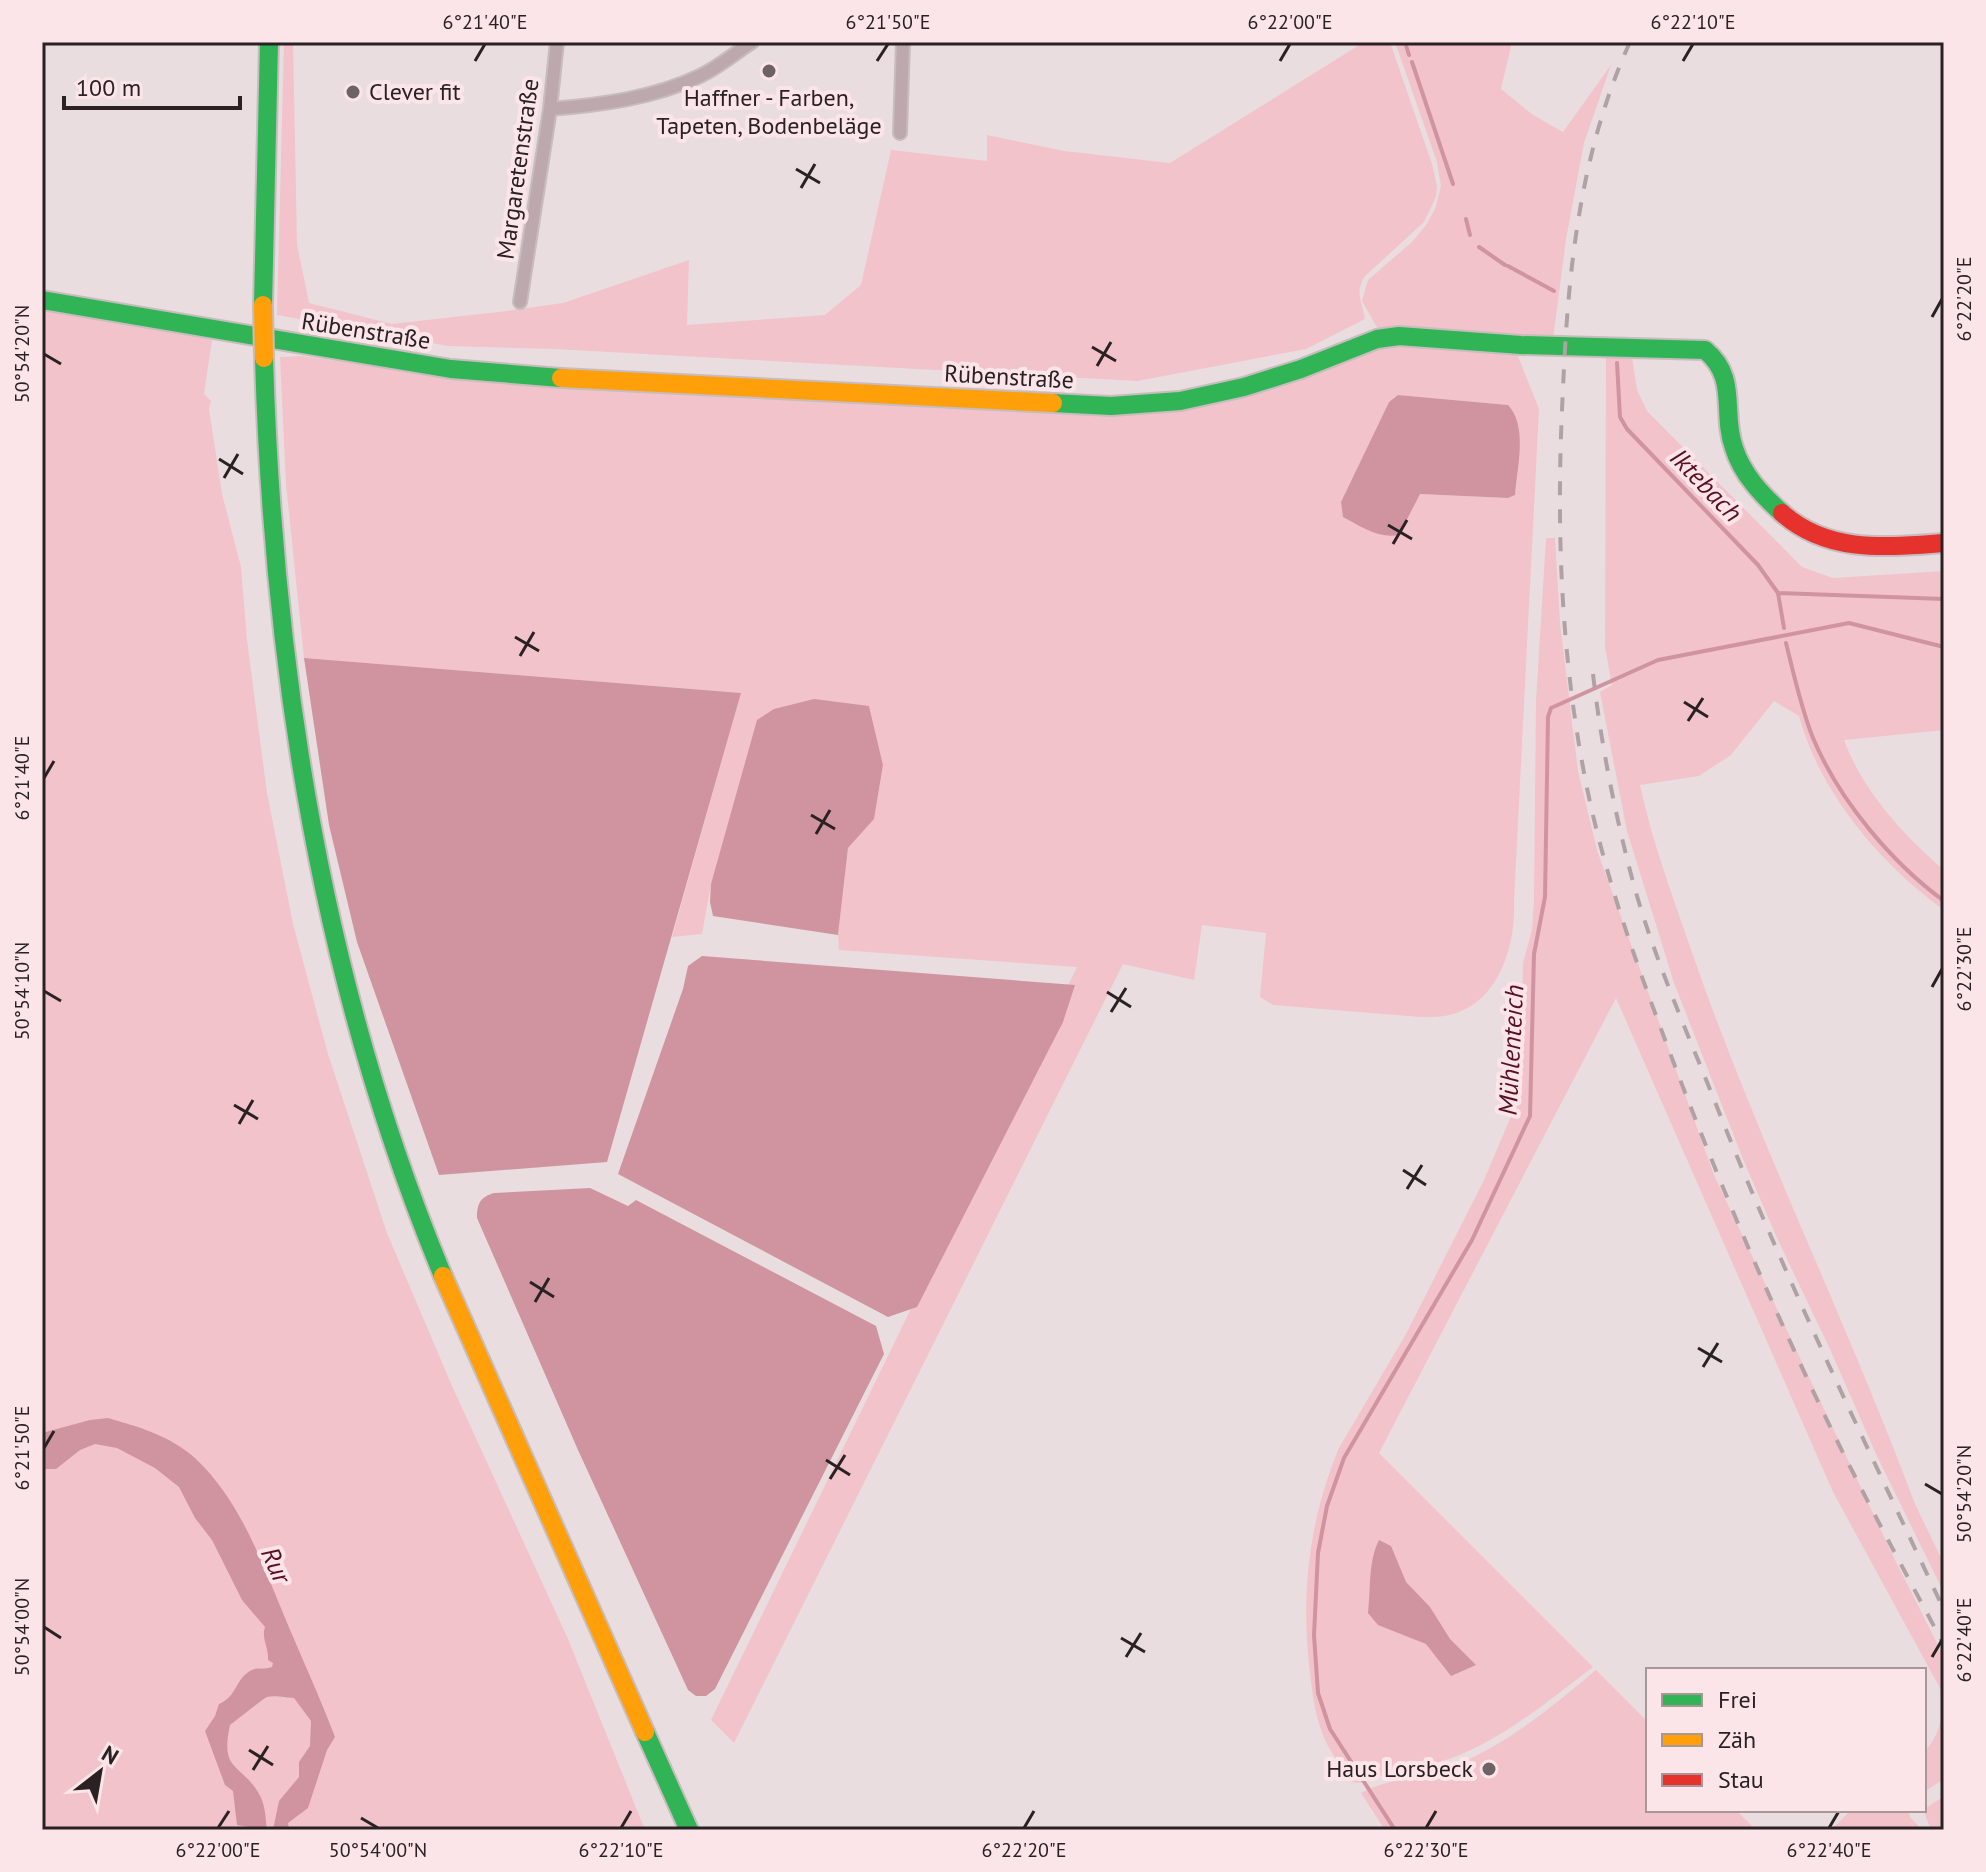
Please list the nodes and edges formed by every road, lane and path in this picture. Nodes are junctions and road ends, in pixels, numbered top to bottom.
1 (269, 42) edge
2 (557, 42) edge
3 (752, 42) edge
4 (903, 42) edge
5 (550, 109) junction
6 (900, 133) dead end
7 (42, 300) edge
8 (520, 302) dead end
9 (1944, 543) edge
10 (689, 1830) edge

1 - 10 street, bridge
2 - 5 street, Margaretenstraße
3 - 5 street
4 - 6 street
5 - 8 street, Margaretenstraße
7 - 9 street, Rübenstraße

